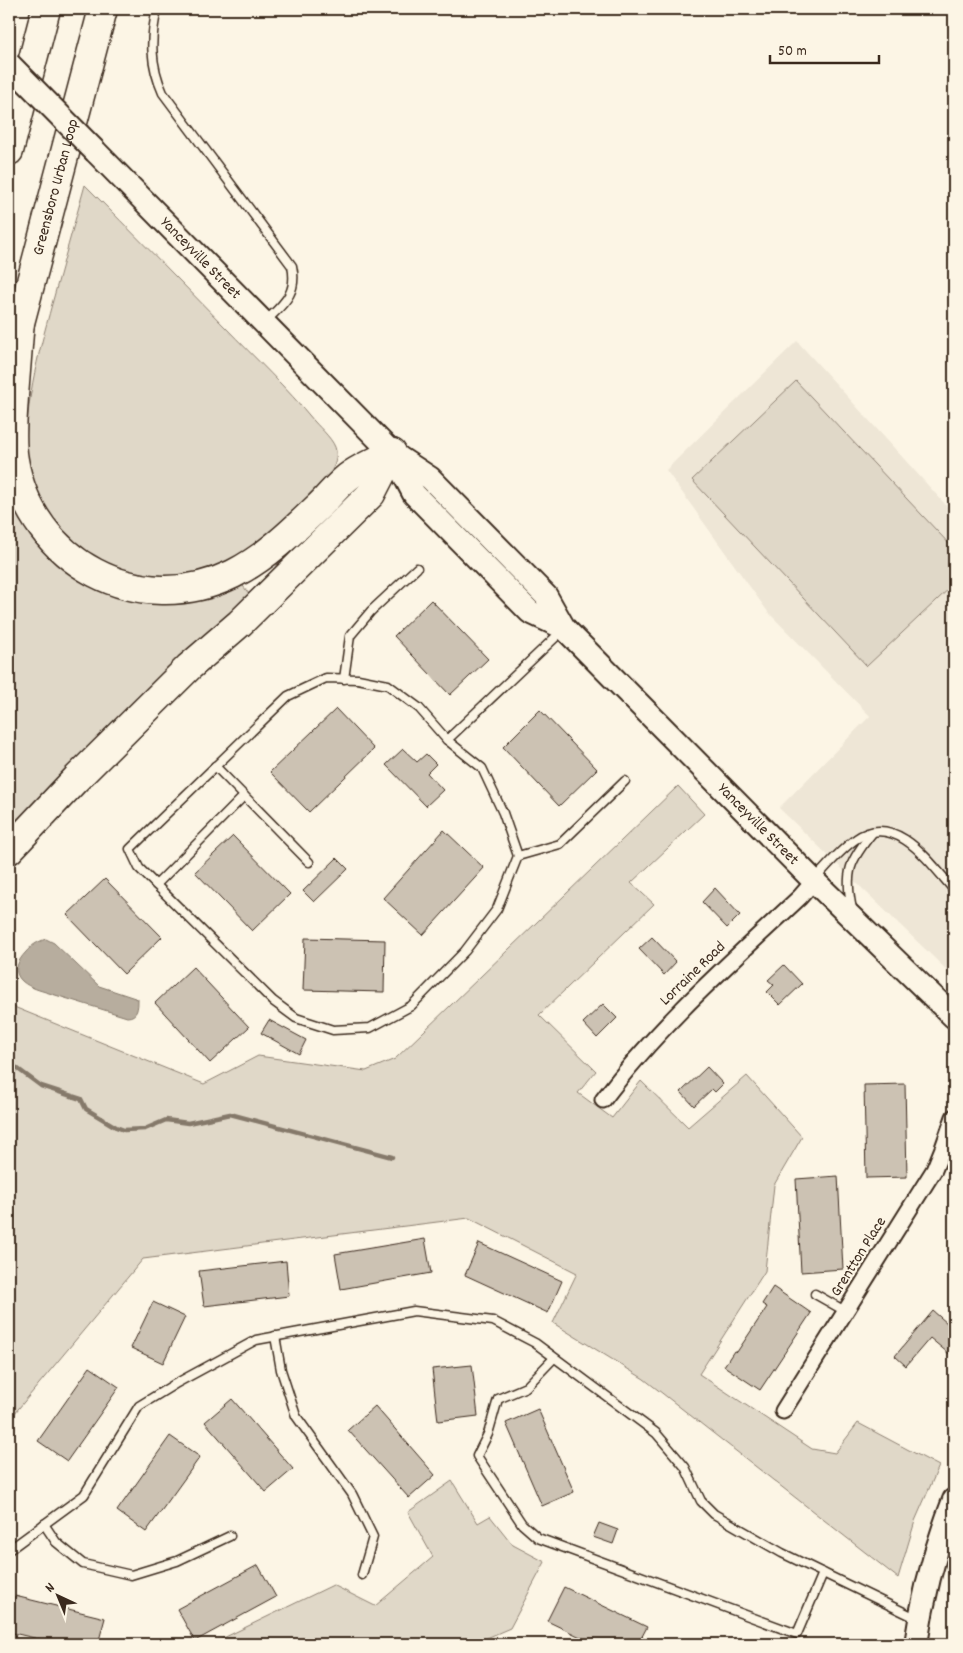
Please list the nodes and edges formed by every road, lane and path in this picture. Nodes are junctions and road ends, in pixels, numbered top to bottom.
1 (46, 9) edge
2 (102, 9) edge
3 (158, 9) edge
4 (9, 64) edge
5 (9, 151) edge
6 (20, 320) junction
7 (264, 323) junction
8 (9, 364) edge
9 (392, 453) junction
10 (417, 568) dead end
11 (564, 628) junction
12 (344, 679) junction
13 (448, 740) junction
14 (214, 766) junction
15 (625, 781) dead end
16 (244, 796) junction
17 (873, 832) junction
18 (9, 850) edge
19 (518, 856) junction
20 (309, 862) dead end
21 (814, 881) junction
22 (156, 885) junction
23 (954, 890) edge
24 (855, 921) junction
25 (954, 1018) edge
26 (603, 1100) dead end
27 (954, 1117) edge
28 (815, 1294) dead end
29 (845, 1311) junction
30 (275, 1336) junction
31 (554, 1358) junction
32 (783, 1411) dead end
33 (952, 1514) edge
34 (44, 1524) junction
35 (230, 1536) dead end
36 (9, 1550) edge
37 (823, 1573) junction
38 (362, 1574) dead end
39 (919, 1620) junction
40 (797, 1634) junction
41 (796, 1644) edge
42 (916, 1644) edge

1 - 5 highway
2 - 6 highway, Greensboro Urban Loop
3 - 7 lane
4 - 7 main road, Yanceyville Street, bridge
6 - 8 highway, Greensboro Urban Loop
6 - 9 highway
7 - 9 main road, Yanceyville Street
9 - 11 main road, Yanceyville Street
9 - 18 highway
10 - 12 lane
11 - 13 lane
11 - 21 main road, Yanceyville Street
12 - 13 lane
12 - 14 lane
13 - 19 lane
14 - 16 lane
14 - 22 lane
15 - 19 lane
16 - 20 lane
16 - 22 lane
17 - 21 lane
17 - 23 lane
17 - 24 lane
19 - 22 lane
21 - 24 main road, Yanceyville Street
21 - 26 street, Lorraine Road
24 - 25 main road, Yanceyville Street
27 - 29 street, Grentton Place
28 - 29 lane
29 - 32 street, Grentton Place
30 - 31 lane
30 - 34 lane
30 - 38 lane
31 - 37 lane
31 - 40 lane
33 - 39 main road
34 - 35 lane
34 - 36 lane
37 - 39 lane
37 - 40 lane
39 - 42 main road
40 - 41 lane

